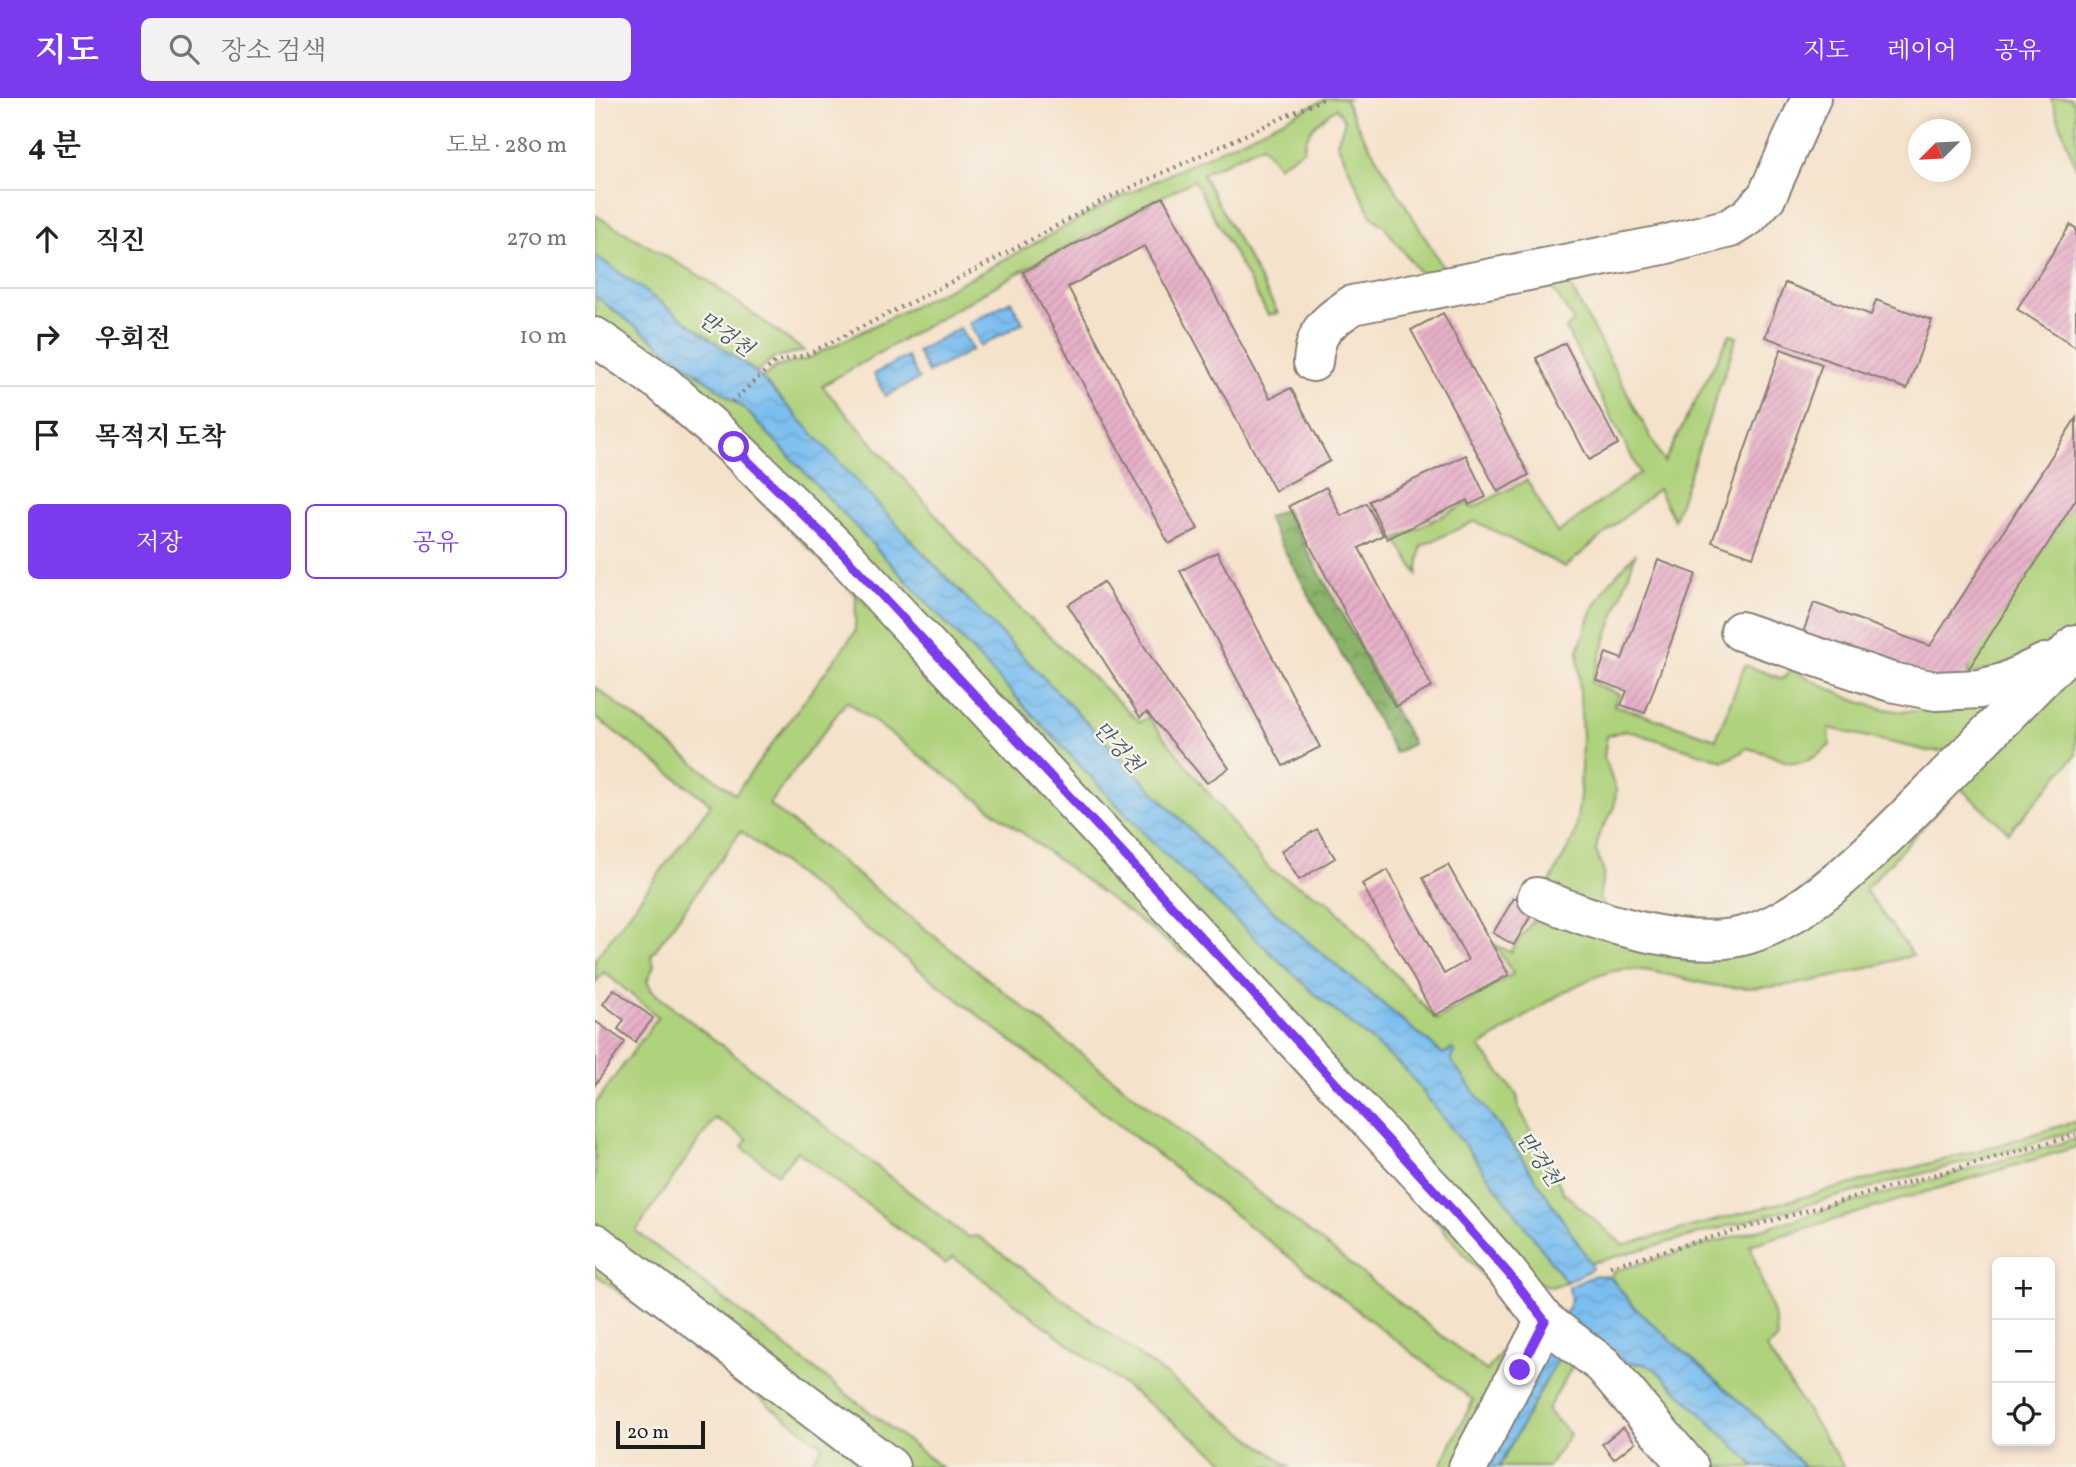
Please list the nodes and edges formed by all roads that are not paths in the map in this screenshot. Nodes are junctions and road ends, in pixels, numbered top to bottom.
1 (1811, 98) edge
2 (595, 337) edge
3 (1313, 362) dead end
4 (1739, 631) dead end
5 (2074, 646) edge
6 (1537, 897) dead end
7 (595, 1242) edge
8 (1545, 1321) junction
9 (890, 1467) edge
10 (1468, 1467) edge
11 (1689, 1467) edge

1 - 3 street
2 - 8 street
4 - 5 street
5 - 6 street
7 - 9 street
8 - 10 street
8 - 11 street

